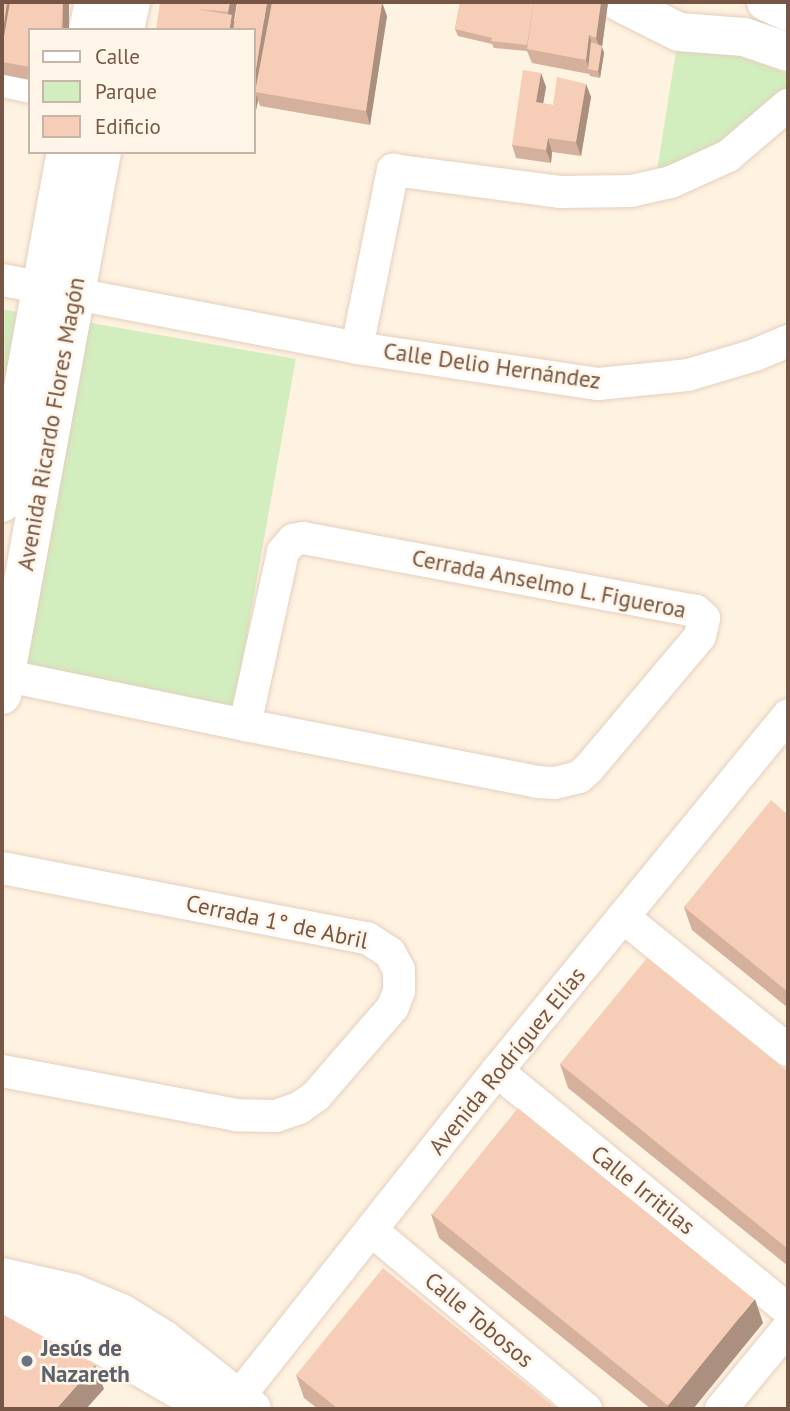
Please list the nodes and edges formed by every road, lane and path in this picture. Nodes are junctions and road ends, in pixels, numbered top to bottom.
1 (93, 2) edge
2 (131, 2) edge
3 (619, 2) edge
4 (766, 2) edge
5 (788, 12) edge
6 (88, 28) edge
7 (125, 28) edge
8 (788, 52) edge
9 (2, 85) edge
10 (28, 91) edge
11 (788, 106) edge
12 (66, 154) edge
13 (101, 154) edge
14 (2, 280) edge
15 (58, 290) junction
16 (788, 341) edge
17 (357, 348) junction
18 (2, 503) edge
19 (3, 682) edge
20 (245, 725) junction
21 (783, 731) edge
22 (2, 868) edge
23 (623, 917) junction
24 (788, 1049) edge
25 (2, 1071) edge
26 (497, 1071) junction
27 (371, 1230) junction
28 (2, 1277) edge
29 (788, 1310) edge
30 (2, 1313) edge
31 (788, 1328) edge
32 (233, 1406) edge
33 (586, 1409) edge
34 (721, 1409) edge

1 - 6 street
2 - 7 street
3 - 8 street
4 - 5 street
9 - 10 street
11 - 17 street, Calle Delio Hernández
12 - 15 street, Avenida Ricardo Flores Magón
13 - 15 street, Avenida Ricardo Flores Magón
14 - 15 street, Calle Delio Hernández
15 - 17 street, Calle Delio Hernández
15 - 18 street, Avenida Ricardo Flores Magón
15 - 19 street, Avenida Ricardo Flores Magón
16 - 17 street, Calle Delio Hernández
19 - 20 street, Cerrada Anselmo L. Figueroa
20 - 20 street, Cerrada Anselmo L. Figueroa
21 - 23 street, Avenida Rodríguez Elías
22 - 25 street, Cerrada 1° de Abril
23 - 24 street
23 - 26 street, Avenida Rodríguez Elías
26 - 27 street, Avenida Rodríguez Elías
26 - 29 street, Calle Irritilas
27 - 32 street, Avenida Rodríguez Elías
27 - 33 street, Calle Tobosos
28 - 32 street
30 - 32 street
31 - 34 street

